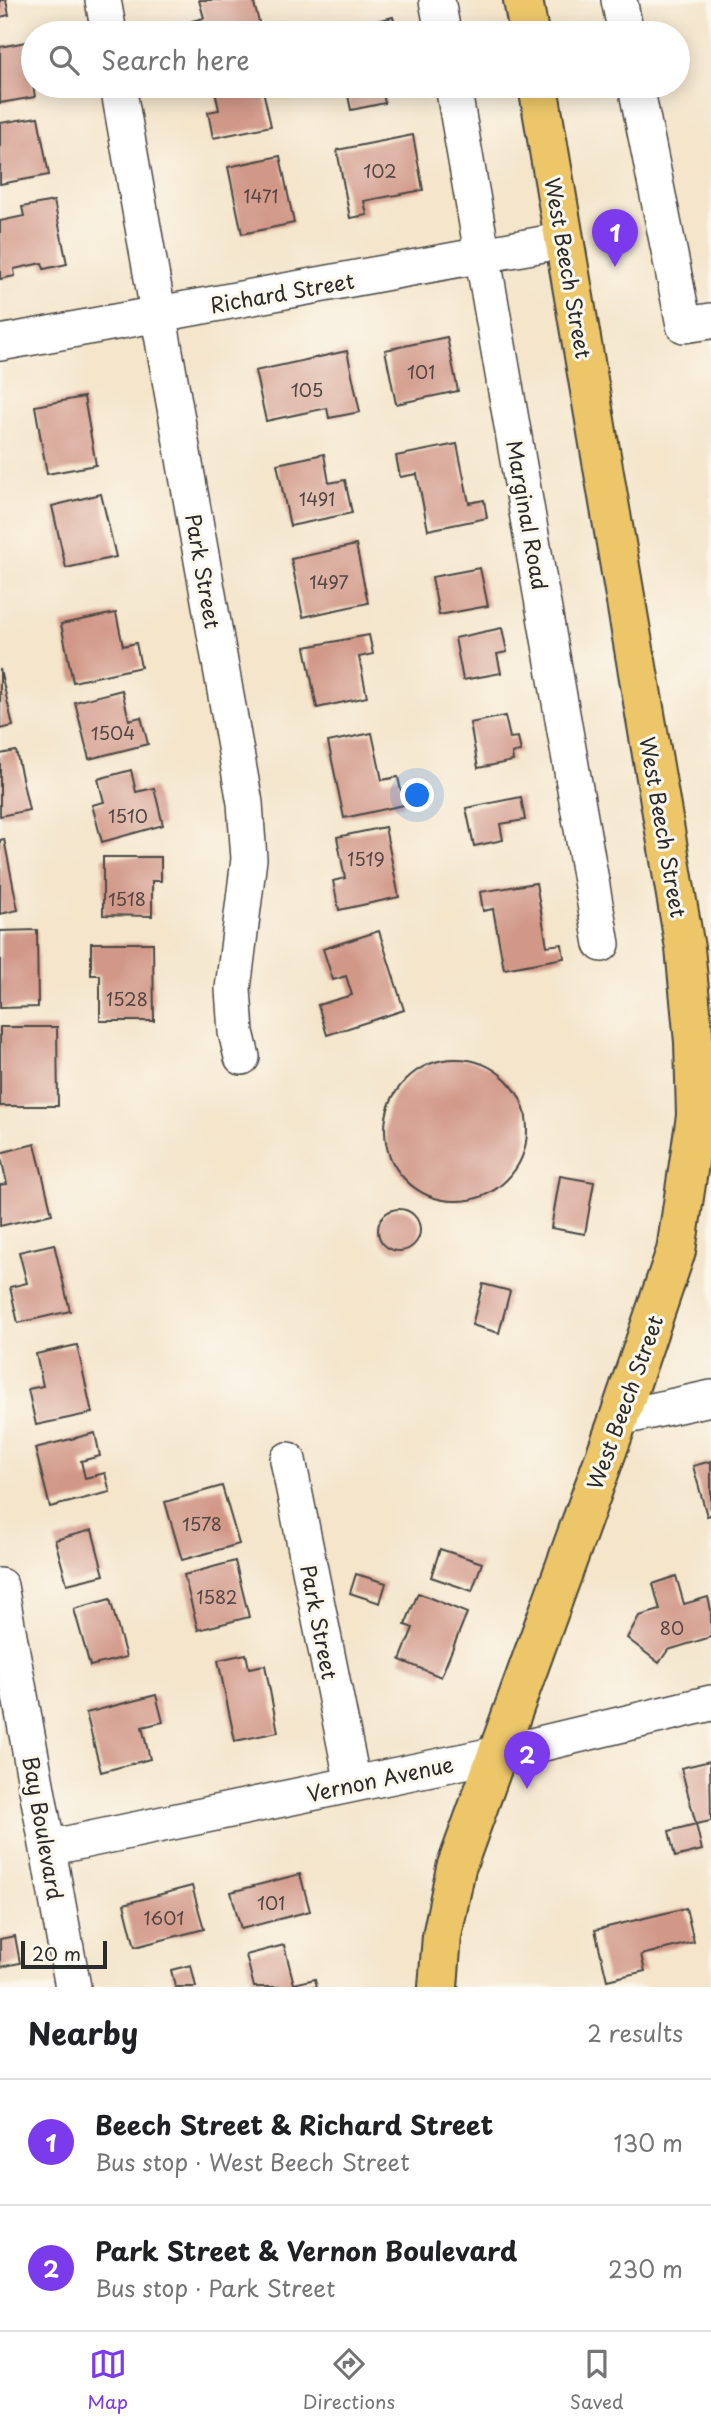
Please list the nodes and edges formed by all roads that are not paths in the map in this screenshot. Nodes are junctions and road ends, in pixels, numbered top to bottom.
1 (103, 0) edge
2 (437, 0) edge
3 (523, 0) edge
4 (619, 0) edge
5 (107, 21) edge
6 (441, 21) edge
7 (527, 21) edge
8 (623, 21) edge
9 (120, 98) edge
10 (455, 98) edge
11 (540, 98) edge
12 (638, 98) edge
13 (565, 240) junction
14 (482, 255) junction
15 (159, 314) junction
16 (711, 321) edge
17 (0, 343) edge
18 (602, 944) dead end
19 (242, 1057) dead end
20 (704, 1114) edge
21 (711, 1398) edge
22 (619, 1418) junction
23 (288, 1460) dead end
24 (0, 1586) edge
25 (711, 1703) edge
26 (498, 1754) junction
27 (353, 1784) junction
28 (48, 1848) junction
29 (74, 1987) edge
30 (438, 1987) edge

1 - 5 street
2 - 6 street
3 - 7 highway
4 - 8 street
9 - 15 street, Park Street
10 - 14 street, Marginal Road
11 - 13 highway, West Beech Street
12 - 16 street
13 - 14 street, Richard Street
13 - 20 highway, West Beech Street
14 - 15 street, Richard Street
14 - 18 street, Marginal Road
15 - 17 street, Richard Street
15 - 19 street, Park Street
20 - 22 highway, West Beech Street
21 - 22 street
22 - 26 highway, West Beech Street
23 - 27 street, Park Street
24 - 28 street, Bay Boulevard
25 - 26 street, Vernon Avenue
26 - 27 street, Vernon Avenue
26 - 30 highway
27 - 28 street, Vernon Avenue
28 - 29 street, Bay Boulevard

